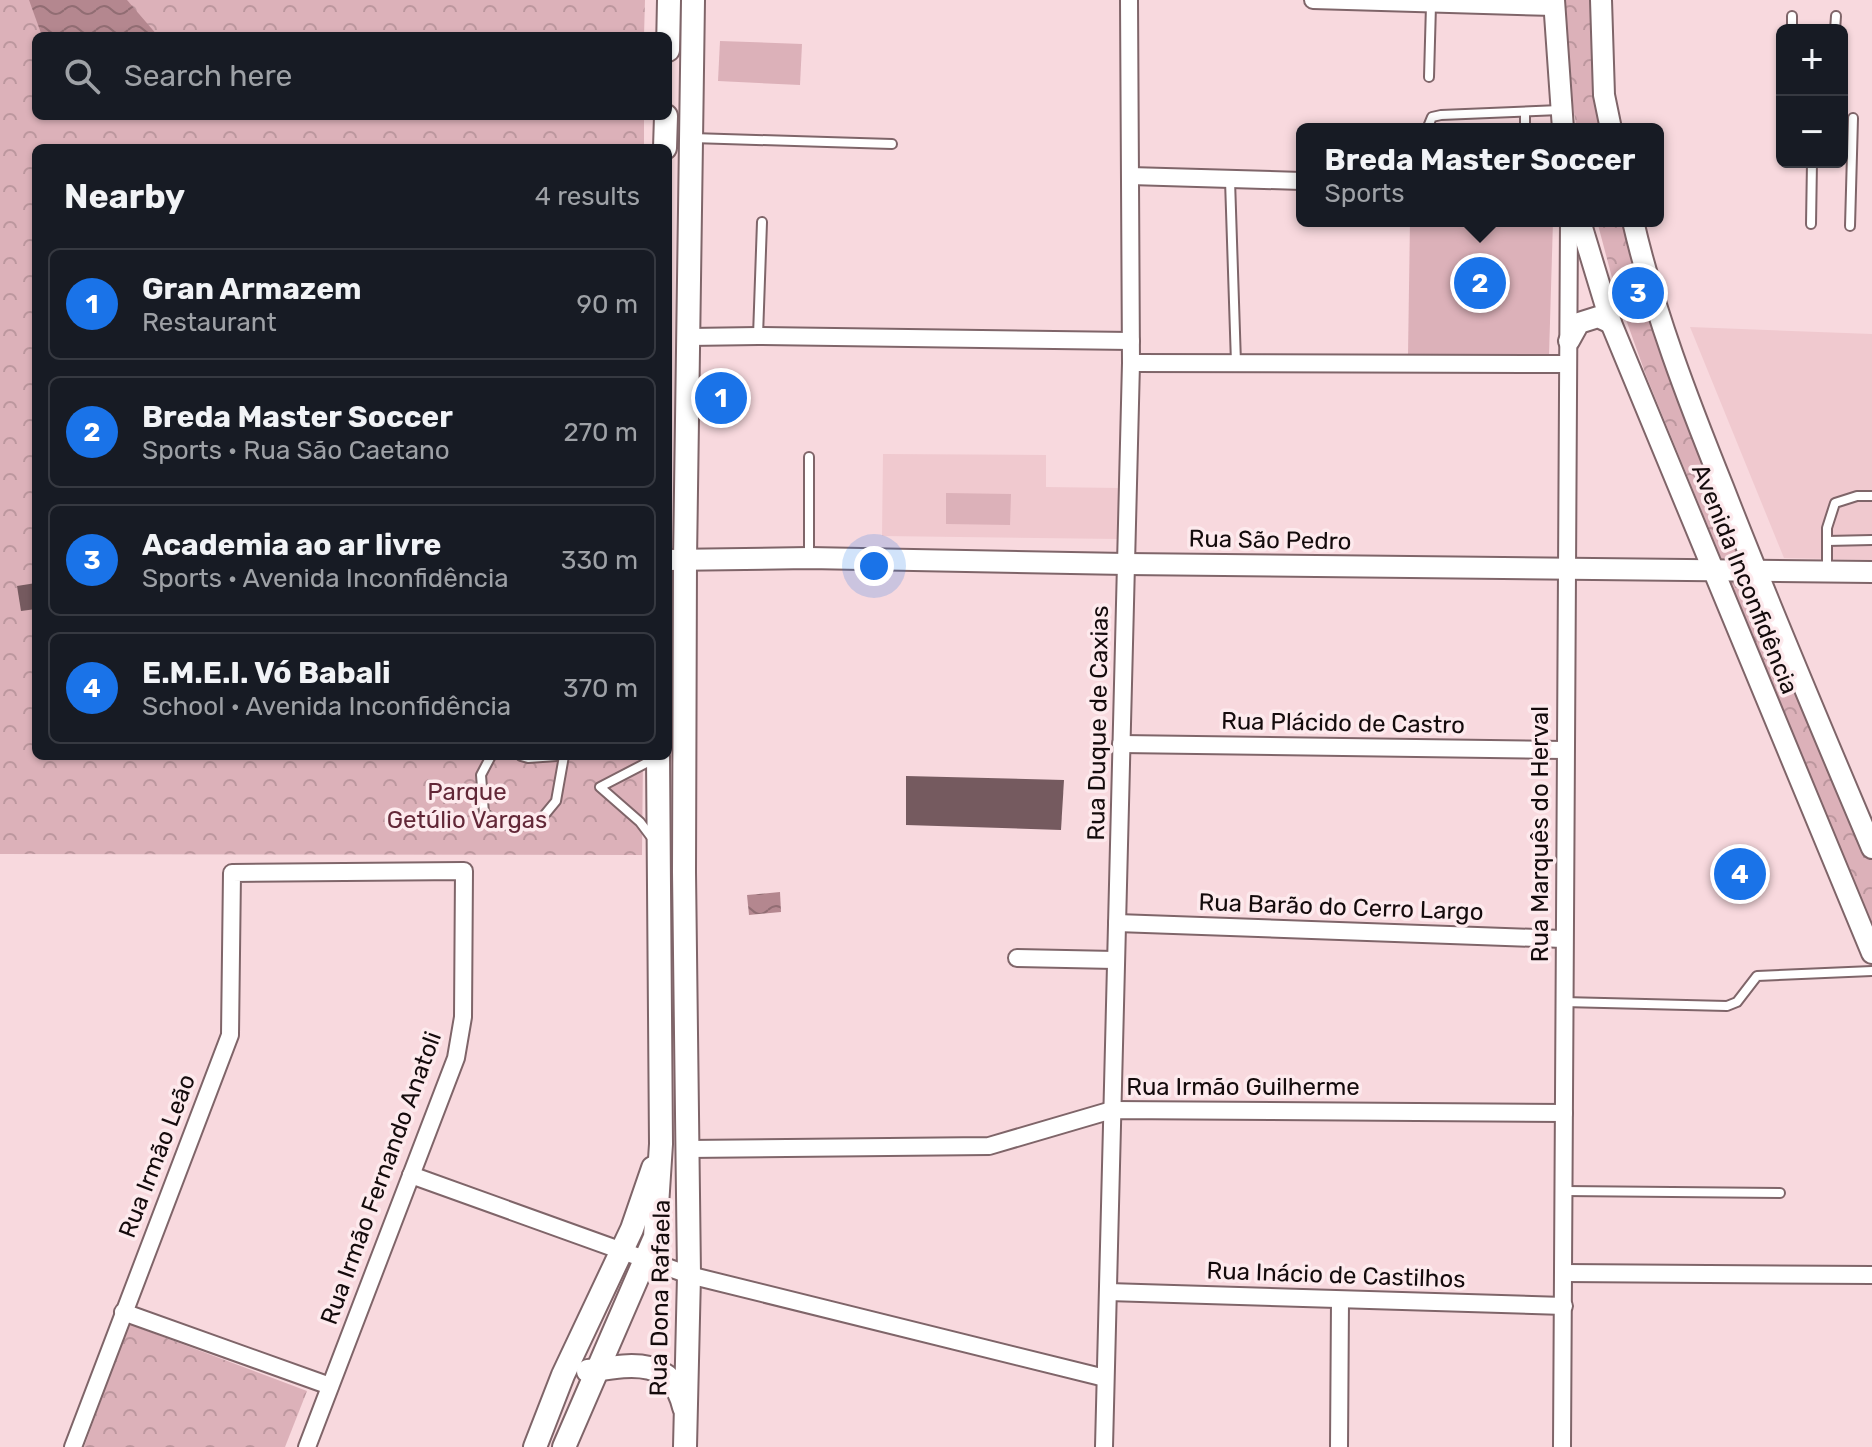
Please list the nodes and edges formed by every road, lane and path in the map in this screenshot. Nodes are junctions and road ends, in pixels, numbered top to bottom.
1 (669, 0) edge
2 (693, 0) edge
3 (1129, 0) edge
4 (1313, 0) edge
5 (1601, 0) edge
6 (1554, 3) edge
7 (1431, 5) junction
8 (1792, 16) dead end
9 (1836, 16) dead end
10 (1792, 24) edge
11 (1835, 24) edge
12 (668, 32) edge
13 (1429, 77) dead end
14 (1525, 112) junction
15 (1853, 118) dead end
16 (1562, 119) edge
17 (666, 120) edge
18 (1430, 123) edge
19 (1525, 123) edge
20 (1610, 123) edge
21 (691, 138) junction
22 (665, 144) edge
23 (892, 144) dead end
24 (1812, 168) edge
25 (1130, 176) junction
26 (1230, 180) junction
27 (1296, 181) edge
28 (762, 222) dead end
29 (1811, 224) dead end
30 (1850, 226) dead end
31 (1569, 227) edge
32 (1582, 227) edge
33 (1634, 227) edge
34 (1611, 323) junction
35 (758, 336) junction
36 (689, 337) junction
37 (1131, 341) junction
38 (1569, 341) junction
39 (1131, 363) junction
40 (1236, 363) junction
41 (1568, 364) junction
42 (809, 457) dead end
43 (1872, 496) edge
44 (1872, 540) edge
45 (1827, 541) junction
46 (809, 558) junction
47 (677, 560) edge
48 (1126, 564) junction
49 (1566, 570) junction
50 (1712, 570) junction
51 (1755, 570) junction
52 (1827, 571) junction
53 (1872, 572) edge
54 (1121, 744) junction
55 (1565, 750) junction
56 (489, 760) edge
57 (563, 760) edge
58 (651, 760) edge
59 (658, 760) edge
60 (658, 845) junction
61 (1872, 848) edge
62 (232, 873) joint
63 (1117, 923) junction
64 (1563, 939) junction
65 (1872, 953) edge
66 (1017, 958) dead end
67 (1115, 960) junction
68 (1872, 971) edge
69 (1563, 1002) junction
70 (1112, 1110) junction
71 (1564, 1113) junction
72 (661, 1144) junction
73 (687, 1149) junction
74 (411, 1175) junction
75 (1564, 1191) junction
76 (1780, 1193) dead end
77 (623, 1251) junction
78 (647, 1260) junction
79 (1564, 1273) junction
80 (689, 1275) junction
81 (1872, 1275) edge
82 (1108, 1292) junction
83 (1340, 1300) junction
84 (1564, 1306) junction
85 (123, 1312) junction
86 (599, 1369) junction
87 (563, 1375) junction
88 (1105, 1378) junction
89 (330, 1386) junction
90 (685, 1412) junction
91 (73, 1447) edge
92 (307, 1447) edge
93 (535, 1447) edge
94 (564, 1447) edge
95 (685, 1447) edge
96 (1104, 1447) edge
97 (1339, 1447) edge
98 (1562, 1447) edge

1 - 12 main road
2 - 21 main road, Rua Dona Rafaela
3 - 25 street, Rua Duque de Caxias
4 - 7 street
5 - 20 street
6 - 7 street
6 - 16 street
7 - 13 lane
8 - 10 lane
9 - 11 lane
14 - 16 lane
14 - 18 lane
14 - 19 lane
15 - 30 lane
17 - 22 main road
21 - 23 lane
21 - 36 main road, Rua Dona Rafaela
24 - 29 lane
25 - 26 street
25 - 37 street, Rua Duque de Caxias
26 - 27 street
26 - 40 lane
28 - 35 lane
31 - 38 street, Rua Marquês do Herval
32 - 34 street, Avenida Inconfidência
33 - 51 street, Avenida Inconfidência
34 - 38 street
34 - 50 street, Avenida Inconfidência
35 - 36 street
35 - 37 street
36 - 47 main road, Rua Dona Rafaela
37 - 39 street, Rua Duque de Caxias
38 - 41 street, Rua Marquês do Herval
39 - 40 street
39 - 48 street, Rua Duque de Caxias
40 - 41 street
41 - 49 street, Rua Marquês do Herval
42 - 46 lane
43 - 45 lane
44 - 45 lane
45 - 52 lane
46 - 47 street, Rua São Pedro
46 - 48 street, Rua São Pedro
47 - 73 main road, Rua Dona Rafaela
48 - 49 street, Rua São Pedro
48 - 54 street, Rua Duque de Caxias
49 - 50 street, Rua São Pedro
49 - 55 street, Rua Marquês do Herval
50 - 51 street, Rua São Pedro
50 - 65 street, Avenida Inconfidência
51 - 52 street, Rua São Pedro
51 - 61 street, Avenida Inconfidência
52 - 53 street, Rua São Pedro
54 - 55 street, Rua Plácido de Castro
54 - 63 street, Rua Duque de Caxias
55 - 64 street, Rua Marquês do Herval
56 - 57 lane
58 - 60 lane
59 - 60 main road
60 - 72 main road
62 - 74 street, Rua Irmão Fernando Anatoli
62 - 85 street, Rua Irmão Leão
63 - 64 street, Rua Barão do Cerro Largo
63 - 67 street, Rua Duque de Caxias
64 - 69 street, Rua Marquês do Herval
66 - 67 street
67 - 70 street, Rua Duque de Caxias
68 - 69 lane
69 - 71 street, Rua Marquês do Herval
70 - 71 street, Rua Irmão Guilherme
70 - 73 street, Rua Irmão Guilherme
70 - 82 street, Rua Duque de Caxias
71 - 75 street, Rua Marquês do Herval
72 - 77 main road
72 - 78 main road
73 - 80 main road, Rua Dona Rafaela
74 - 77 street
74 - 89 street, Rua Irmão Fernando Anatoli
75 - 76 lane
75 - 79 street, Rua Marquês do Herval
77 - 78 street
77 - 87 main road
78 - 80 street
78 - 86 main road
79 - 81 street
79 - 84 street, Rua Marquês do Herval
80 - 88 street
80 - 90 main road, Rua Dona Rafaela
82 - 83 street, Rua Inácio de Castilhos
82 - 88 street, Rua Duque de Caxias
83 - 84 street, Rua Inácio de Castilhos
83 - 97 street
84 - 98 street, Rua Marquês do Herval
85 - 89 street
85 - 91 street, Rua Irmão Leão
86 - 87 main road
86 - 90 main road
86 - 94 main road
87 - 93 main road
88 - 96 street, Rua Duque de Caxias
89 - 92 street, Rua Irmão Fernando Anatoli
90 - 95 main road, Rua Dona Rafaela

